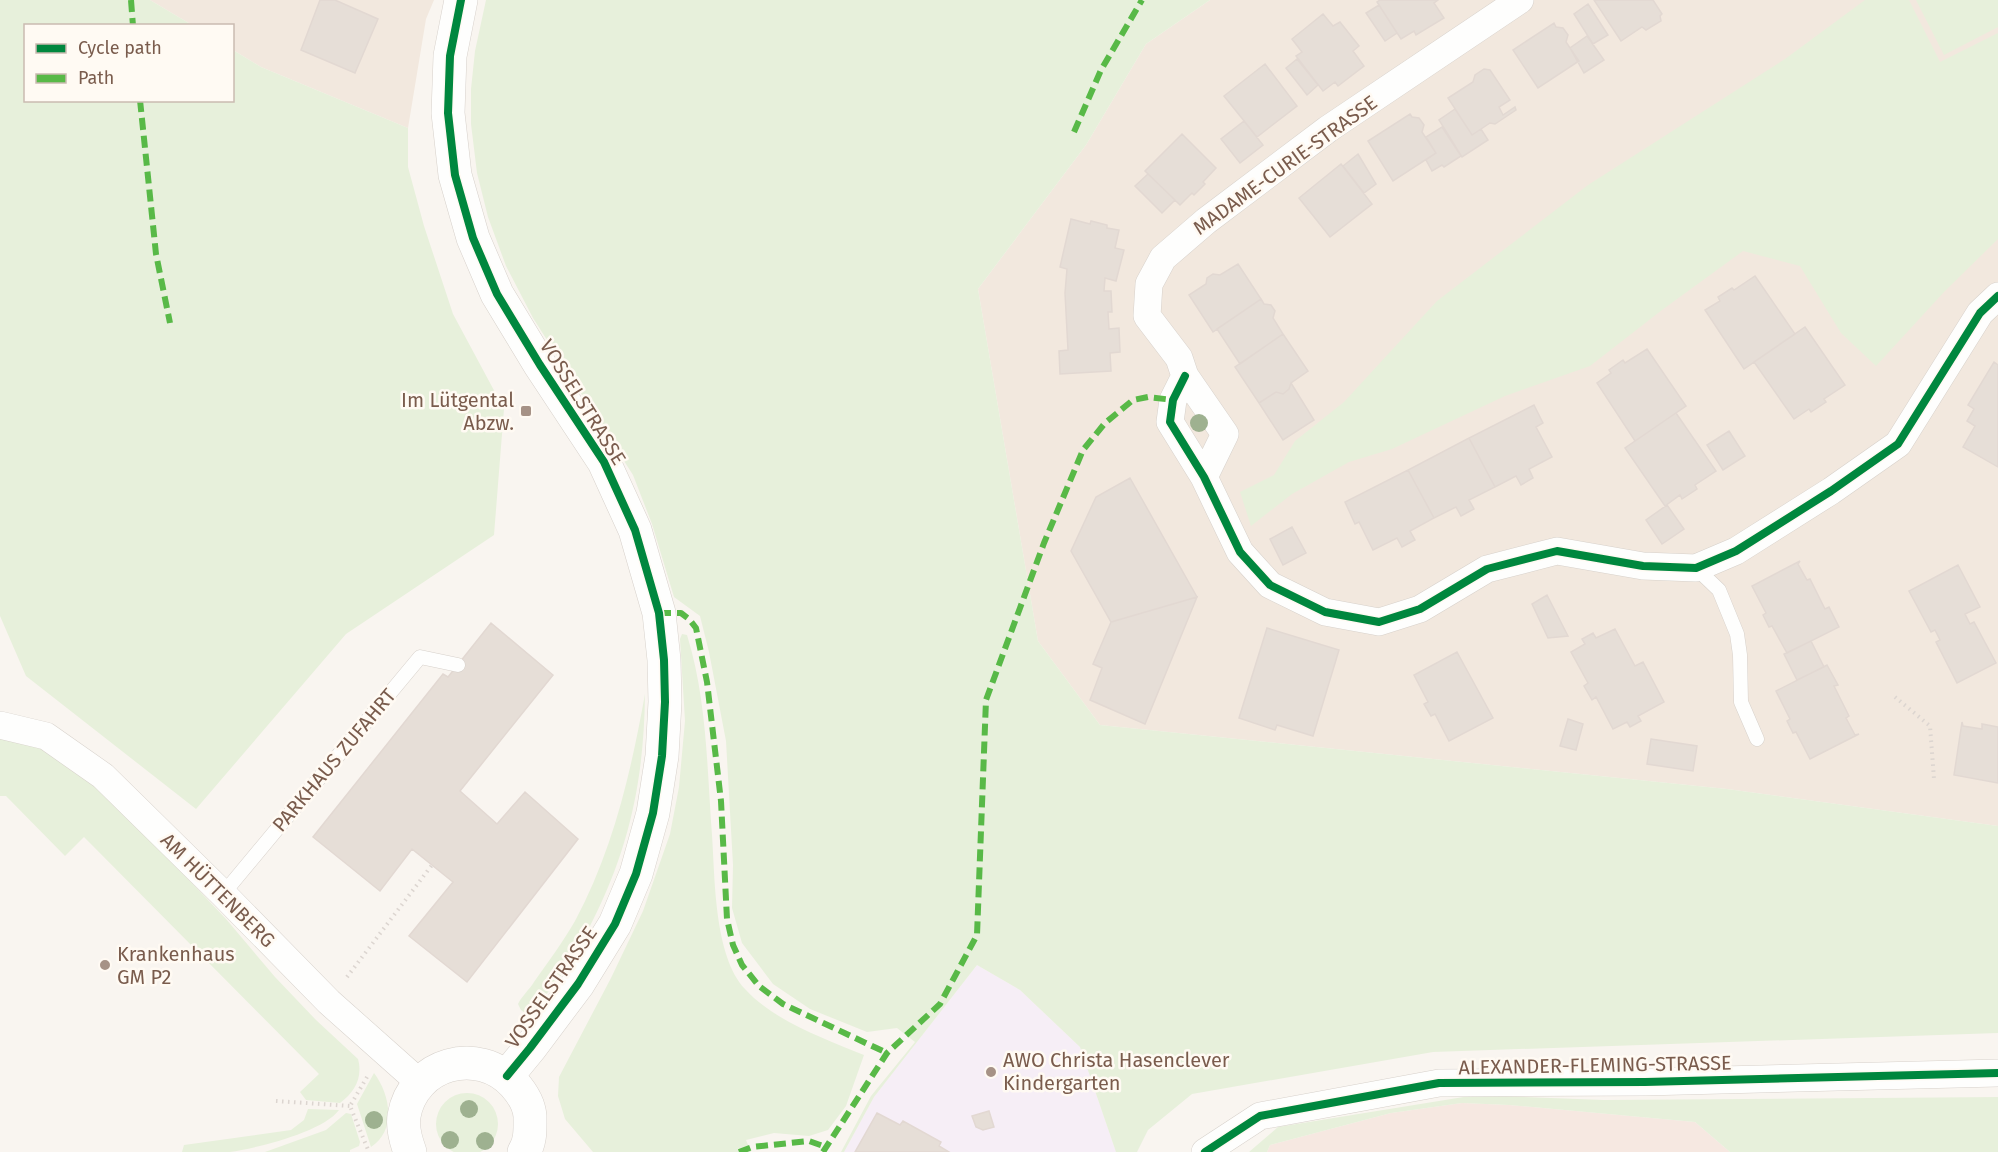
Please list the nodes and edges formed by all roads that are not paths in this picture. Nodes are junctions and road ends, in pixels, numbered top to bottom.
1 (461, 0) edge
2 (1520, 0) edge
3 (1998, 296) edge
4 (1185, 376) junction
5 (1204, 477) junction
6 (1696, 568) junction
7 (458, 665) dead end
8 (0, 725) edge
9 (1757, 739) dead end
10 (223, 894) junction
11 (1998, 1073) edge
12 (507, 1076) junction
13 (420, 1083) junction
14 (528, 1150) edge
15 (410, 1152) edge
16 (1205, 1152) edge

1 - 12 street, VOSSELSTRASSE
2 - 4 street, MADAME-CURIE-STRASSE
3 - 6 street
4 - 5 street
4 - 5 street, MADAME-CURIE-STRASSE
5 - 6 street
6 - 9 lane
7 - 10 lane, PARKHAUS ZUFAHRT
8 - 10 street, AM HÜTTENBERG
10 - 13 street, AM HÜTTENBERG
11 - 16 street, ALEXANDER-FLEMING-STRASSE
12 - 13 street
12 - 14 street
13 - 15 street

